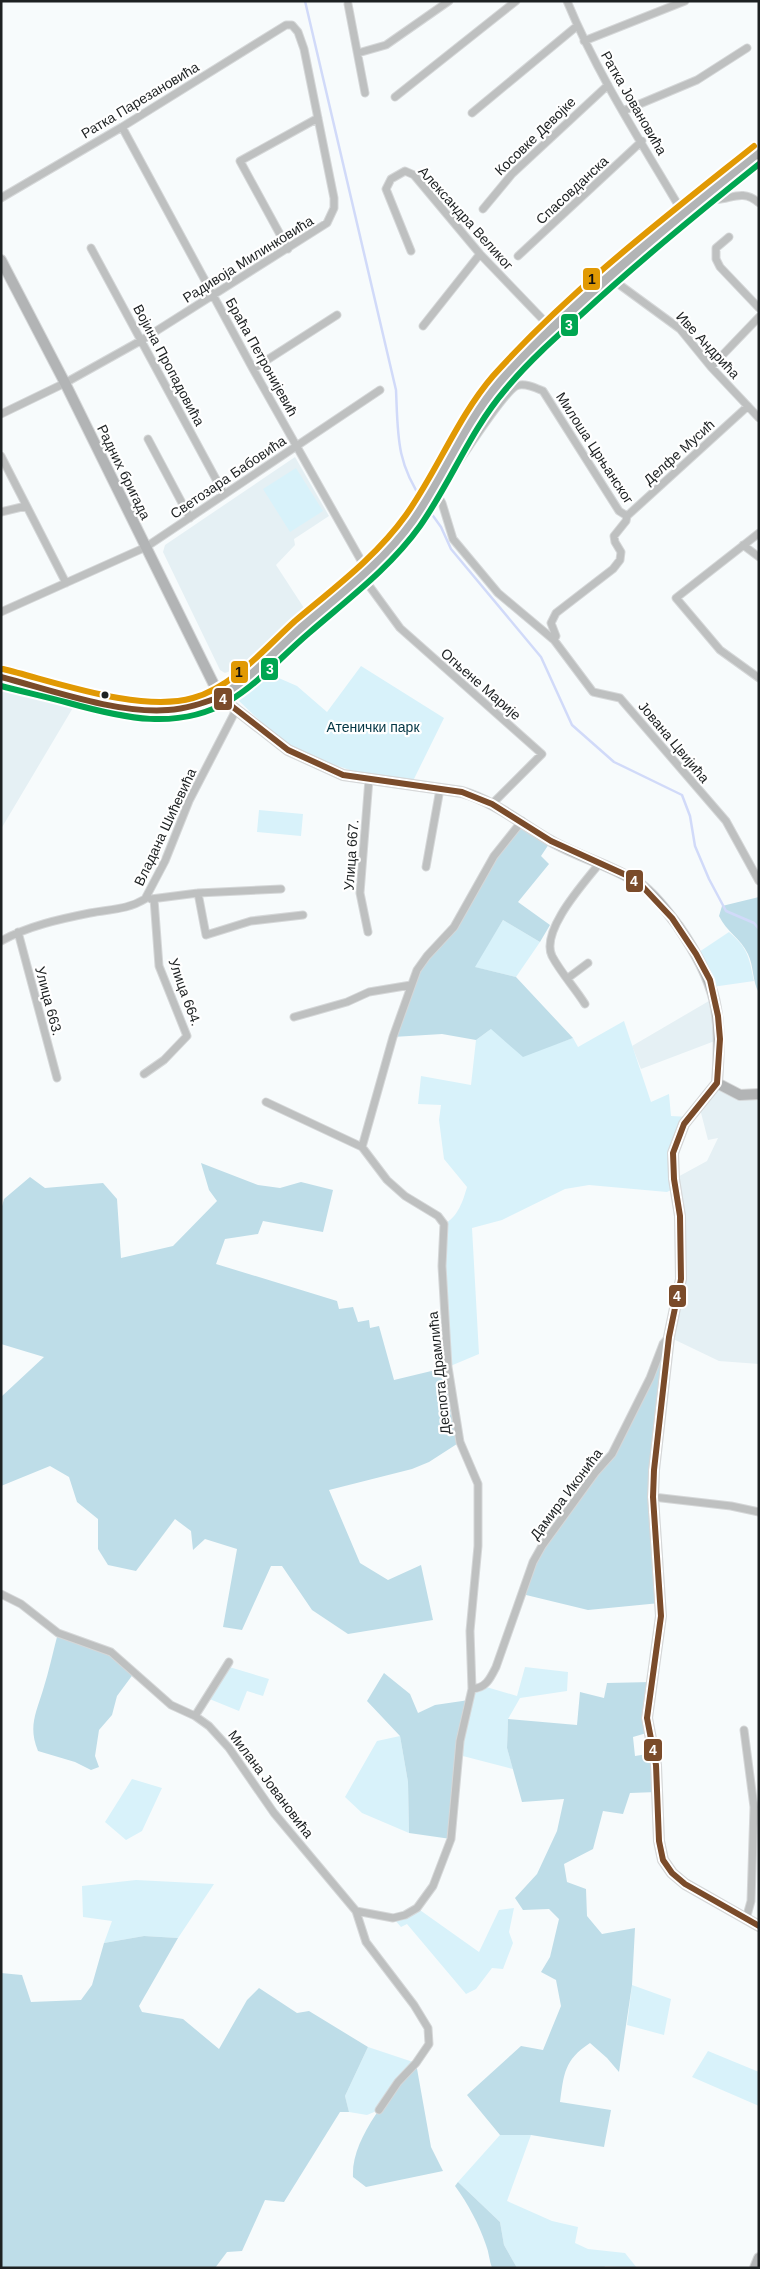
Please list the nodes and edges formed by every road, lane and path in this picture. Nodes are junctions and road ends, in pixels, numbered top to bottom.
1 (449, 1) edge
2 (516, 1) edge
3 (567, 1) edge
4 (685, 1) edge
5 (348, 4) dead end
6 (292, 25) joint
7 (577, 26) junction
8 (584, 41) junction
9 (747, 48) dead end
10 (358, 53) junction
11 (608, 85) junction
12 (365, 93) dead end
13 (395, 96) dead end
14 (623, 111) junction
15 (472, 113) dead end
16 (318, 118) junction
17 (122, 126) junction
18 (642, 141) junction
19 (759, 153) edge
20 (705, 196) junction
21 (1, 198) edge
22 (759, 203) edge
23 (483, 209) dead end
24 (684, 215) junction
25 (729, 237) dead end
26 (91, 248) dead end
27 (288, 249) junction
28 (411, 251) dead end
29 (480, 254) junction
30 (518, 256) dead end
31 (1, 260) edge
32 (609, 277) junction
33 (214, 295) junction
34 (759, 308) edge
35 (337, 314) dead end
36 (759, 316) edge
37 (423, 326) dead end
38 (553, 330) junction
39 (142, 340) junction
40 (711, 367) junction
41 (253, 369) junction
42 (65, 383) junction
43 (380, 390) dead end
44 (748, 406) junction
45 (1, 414) edge
46 (759, 418) edge
47 (148, 439) dead end
48 (297, 446) junction
49 (1, 456) edge
50 (440, 478) junction
51 (433, 490) junction
52 (224, 494) junction
53 (26, 506) junction
54 (1, 512) edge
55 (627, 516) junction
56 (190, 518) junction
57 (759, 533) edge
58 (743, 545) junction
59 (146, 547) junction
60 (759, 557) edge
61 (364, 574) junction
62 (66, 583) junction
63 (1, 612) edge
64 (554, 640) junction
65 (1, 677) edge
66 (759, 678) edge
67 (220, 697) junction
68 (236, 710) junction
69 (369, 779) junction
70 (440, 789) junction
71 (492, 804) junction
72 (522, 821) junction
73 (599, 864) junction
74 (426, 867) dead end
75 (759, 881) edge
76 (281, 889) dead end
77 (198, 892) junction
78 (146, 899) junction
79 (154, 899) junction
80 (304, 915) dead end
81 (18, 932) junction
82 (368, 932) dead end
83 (1, 941) edge
84 (588, 963) dead end
85 (568, 978) junction
86 (411, 985) junction
87 (585, 1004) dead end
88 (294, 1017) dead end
89 (144, 1074) dead end
90 (57, 1078) dead end
91 (717, 1082) junction
92 (759, 1094) edge
93 (266, 1102) dead end
94 (362, 1147) junction
95 (669, 1337) junction
96 (653, 1497) junction
97 (759, 1512) edge
98 (1, 1594) edge
99 (229, 1662) dead end
100 (472, 1689) junction
101 (195, 1716) junction
102 (744, 1730) dead end
103 (356, 1911) junction
104 (746, 1918) junction
105 (759, 1926) edge
106 (379, 2110) dead end
107 (759, 2258) edge
108 (755, 2268) edge

1 - 10 street
2 - 13 street
3 - 7 street, Ратка Јовановића
4 - 8 street
5 - 10 street
6 - 16 street, Радивоја Милинковића
6 - 17 street, Ратка Парезановића
7 - 8 street, Ратка Јовановића
7 - 15 street
8 - 11 street, Ратка Јовановића
9 - 14 street
10 - 12 street
11 - 14 street, Ратка Јовановића
11 - 23 street, Косовке Девојке
14 - 18 street, Ратка Јовановића
16 - 27 street, Радивоја Милинковића
16 - 27 street
17 - 21 street, Ратка Парезановића
17 - 33 street, Браћа Петронијевић
18 - 24 street, Ратка Јовановића
18 - 30 street, Спасовданска
19 - 20 street
20 - 22 street
20 - 24 street
24 - 32 street
25 - 34 street
26 - 39 street, Војина Пропадовића
27 - 33 street, Радивоја Милинковића
28 - 29 street, Александра Великог
29 - 37 street
29 - 38 street, Александра Великог
31 - 42 street, Радних бригада
32 - 38 street
32 - 40 street, Иве Андрића
33 - 39 street, Радивоја Милинковића
33 - 41 street, Браћа Петронијевић
35 - 41 street
36 - 40 street
38 - 50 street
39 - 42 street, Радивоја Милинковића
39 - 52 street, Војина Пропадовића
40 - 44 street, Иве Андрића
41 - 48 street, Браћа Петронијевић
42 - 45 street, Радивоја Милинковића
42 - 59 street, Радних бригада
43 - 48 street, Светозара Бабовића
44 - 46 street, Иве Андрића
44 - 55 street, Делфе Мусић
47 - 56 street
48 - 52 street, Светозара Бабовића
48 - 61 street, Браћа Петронијевић
49 - 53 street
50 - 51 street
50 - 55 street, Милоша Црњанског
51 - 61 street
51 - 64 street, Јована Цвијића
52 - 56 street, Светозара Бабовића
53 - 54 street
53 - 62 street
55 - 64 street
56 - 59 street, Светозара Бабовића
57 - 58 street
58 - 60 street
58 - 66 street
59 - 62 street, Светозара Бабовића
59 - 67 street, Радних бригада
61 - 67 street
61 - 71 street, Огњене Марије
62 - 63 street, Светозара Бабовића
64 - 75 street, Јована Цвијића
65 - 67 street
67 - 68 street
68 - 69 street
68 - 78 street, Владана Шићевића
69 - 70 street
69 - 82 street, Улица 667.
70 - 71 street
70 - 74 street
71 - 72 street
72 - 73 street
72 - 86 street
73 - 85 street
73 - 91 street
76 - 77 street
77 - 79 street
77 - 80 street
78 - 79 street
78 - 81 street, Владана Шићевића
79 - 89 street, Улица 664.
81 - 83 street, Владана Шићевића
81 - 90 street, Улица 663.
84 - 85 street
85 - 87 street
86 - 88 street
86 - 94 street
91 - 92 street
91 - 95 street
93 - 94 street, Деспота Драмлића
94 - 100 street, Деспота Драмлића
95 - 96 street
95 - 100 street, Дамира Иконића
96 - 97 street
96 - 104 street
98 - 101 street, Милана Јовановића
99 - 101 street
100 - 103 street
101 - 103 street, Милана Јовановића
102 - 104 street
103 - 106 street
104 - 105 street
107 - 108 street

